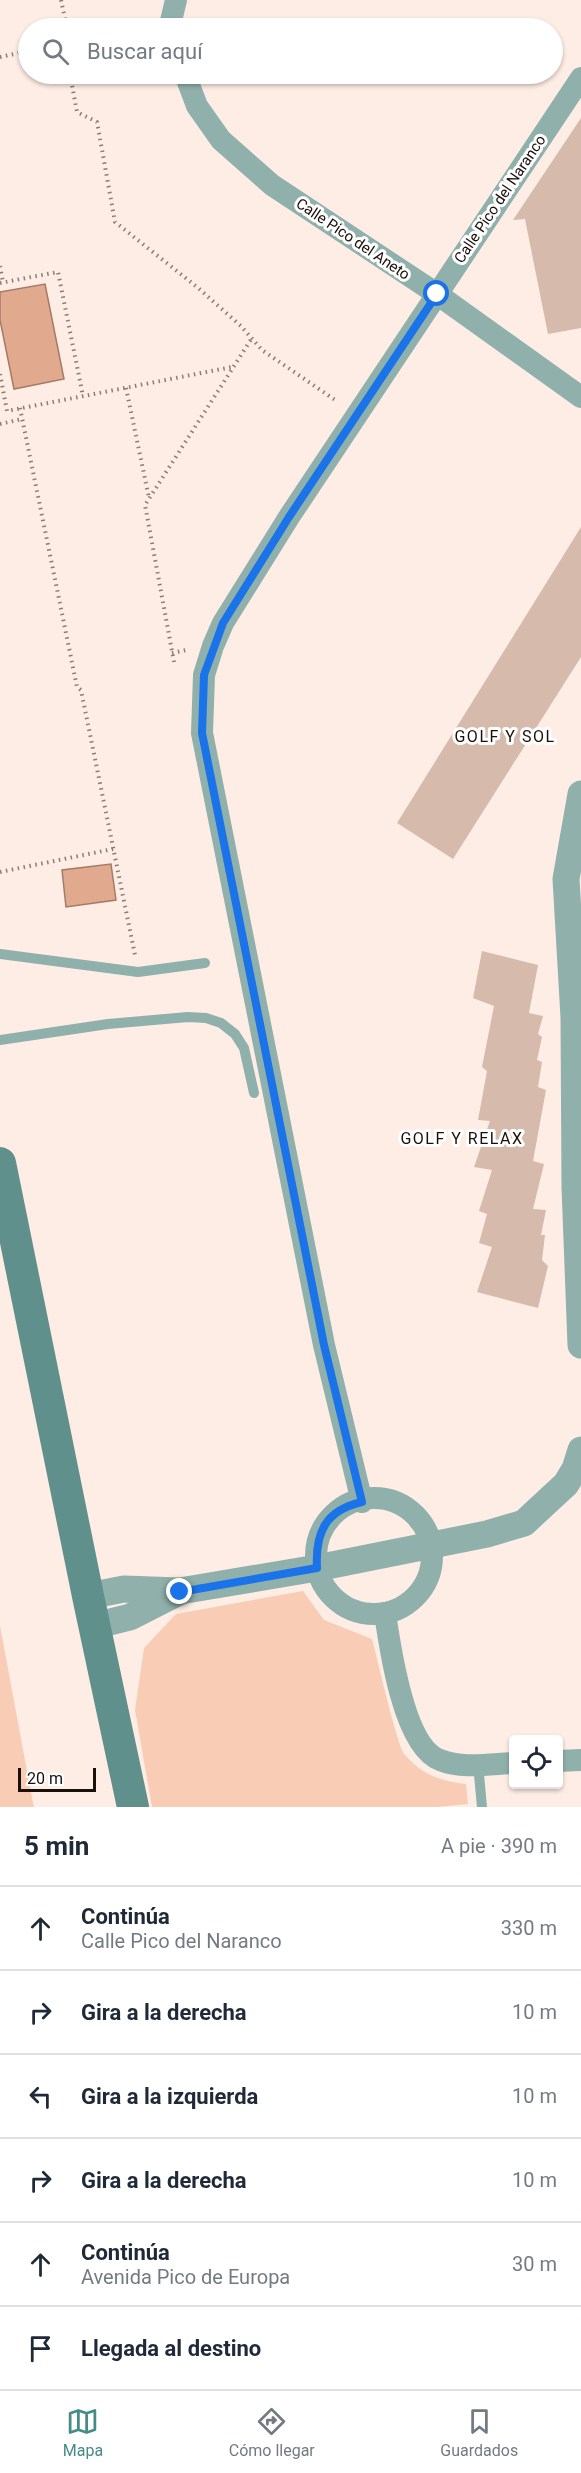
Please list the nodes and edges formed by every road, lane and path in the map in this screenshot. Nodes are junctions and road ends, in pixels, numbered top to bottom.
1 (61, 0) edge
2 (176, 0) edge
3 (65, 18) edge
4 (172, 18) edge
5 (18, 53) edge
6 (0, 57) edge
7 (581, 78) edge
8 (72, 84) edge
9 (189, 84) edge
10 (0, 266) edge
11 (2, 283) edge
12 (437, 294) junction
13 (252, 338) junction
14 (233, 366) junction
15 (0, 374) edge
16 (126, 388) junction
17 (83, 396) junction
18 (581, 397) edge
19 (20, 408) junction
20 (357, 415) junction
21 (22, 419) junction
22 (0, 424) edge
23 (149, 499) junction
24 (174, 662) dead end
25 (581, 794) edge
26 (113, 849) junction
27 (0, 872) edge
28 (0, 954) edge
29 (205, 963) dead end
30 (138, 972) junction
31 (0, 1040) edge
32 (254, 1093) dead end
33 (0, 1162) edge
34 (581, 1345) edge
35 (581, 1450) edge
36 (362, 1502) junction
37 (431, 1546) junction
38 (317, 1568) junction
39 (91, 1611) junction
40 (385, 1613) junction
41 (581, 1760) edge
42 (563, 1761) edge
43 (509, 1763) edge
44 (478, 1764) junction
45 (133, 1807) edge
46 (482, 1807) edge

1 - 3 path
2 - 4 street
5 - 6 path
7 - 12 street, Calle Pico del Naranco
8 - 13 path
9 - 12 street, Calle Pico del Aneto
10 - 11 path
11 - 17 path
12 - 18 street, Calle Pico del Aneto
12 - 20 street, Calle Pico del Naranco
13 - 14 path
13 - 20 path
14 - 16 path
14 - 23 path
15 - 19 path
16 - 17 path
16 - 23 path
17 - 19 path
19 - 21 path
20 - 36 street, Calle Pico del Naranco
21 - 22 path
21 - 26 path
23 - 24 path
25 - 34 street
26 - 27 path
26 - 30 path
28 - 30 lane
29 - 30 lane
31 - 32 lane
33 - 39 main road
35 - 37 street
36 - 37 street
36 - 38 street
37 - 38 street
37 - 40 street
38 - 39 street
38 - 40 street
39 - 45 main road
40 - 44 street
41 - 42 street
43 - 44 street
44 - 46 lane

